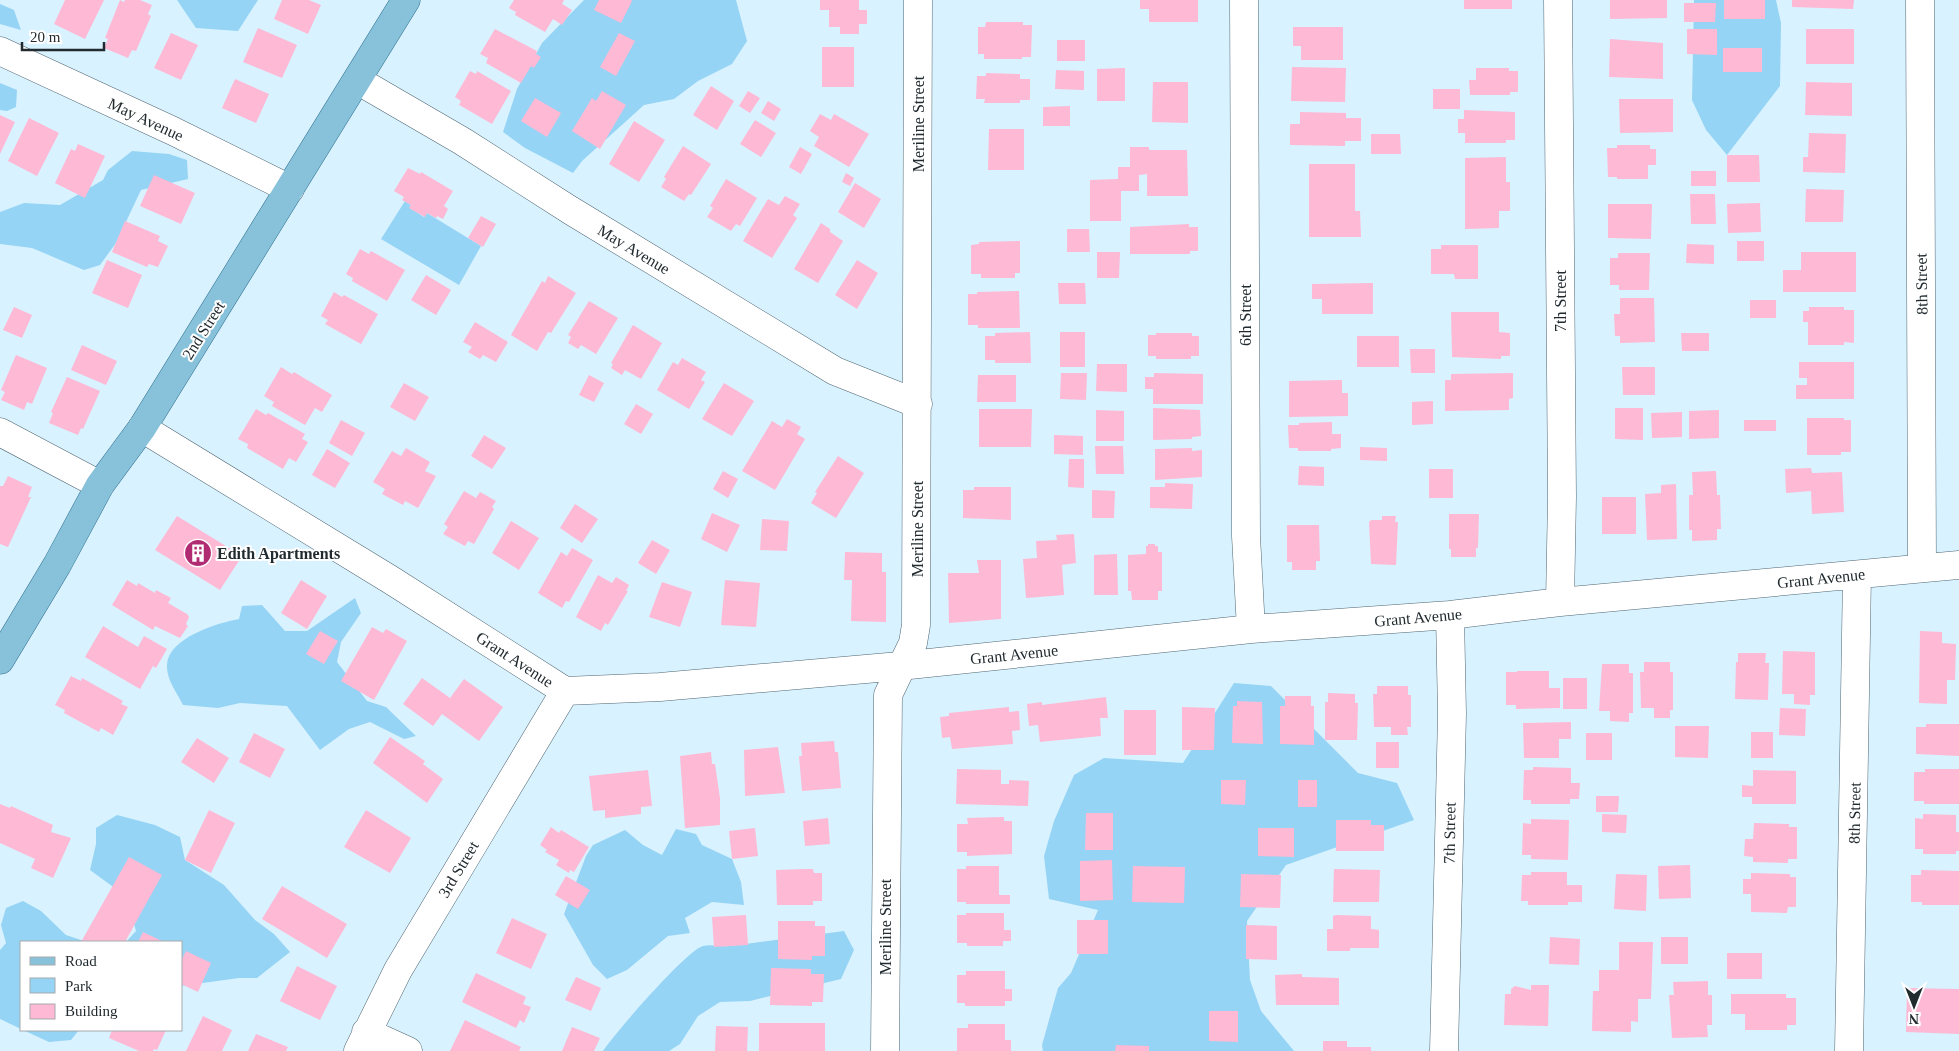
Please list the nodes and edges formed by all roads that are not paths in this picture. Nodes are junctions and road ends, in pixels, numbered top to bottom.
1 (406, 0) edge
2 (918, 0) edge
3 (1244, 0) edge
4 (1558, 0) edge
5 (1920, 0) edge
6 (0, 51) edge
7 (358, 80) junction
8 (290, 189) junction
9 (918, 404) junction
10 (142, 428) junction
11 (0, 432) edge
12 (100, 485) junction
13 (1959, 564) edge
14 (1922, 568) junction
15 (1857, 575) junction
16 (1560, 602) junction
17 (1450, 615) junction
18 (1251, 629) junction
19 (0, 660) edge
20 (900, 666) junction
21 (565, 691) junction
22 (362, 1041) edge
23 (408, 1051) edge
24 (885, 1051) edge
25 (1444, 1051) edge
26 (1849, 1051) edge

1 - 7 main road, 2nd Street
2 - 9 street, Meriline Street
3 - 18 street, 6th Street
4 - 16 street, 7th Street
5 - 14 street, 8th Street
6 - 8 street, May Avenue
7 - 8 main road, 2nd Street
7 - 9 street, May Avenue
8 - 10 main road, 2nd Street
9 - 20 street, Meriline Street
10 - 12 main road, 2nd Street
10 - 21 street, Grant Avenue
11 - 12 street
12 - 19 main road, 2nd Street
13 - 14 street, Grant Avenue
14 - 15 street, Grant Avenue
15 - 16 street, Grant Avenue
15 - 26 street, 8th Street
16 - 17 street, Grant Avenue
17 - 18 street, Grant Avenue
17 - 25 street, 7th Street
18 - 20 street, Grant Avenue
20 - 21 street, Grant Avenue
20 - 24 street, Meriline Street
21 - 22 street, 3rd Street
22 - 23 street

